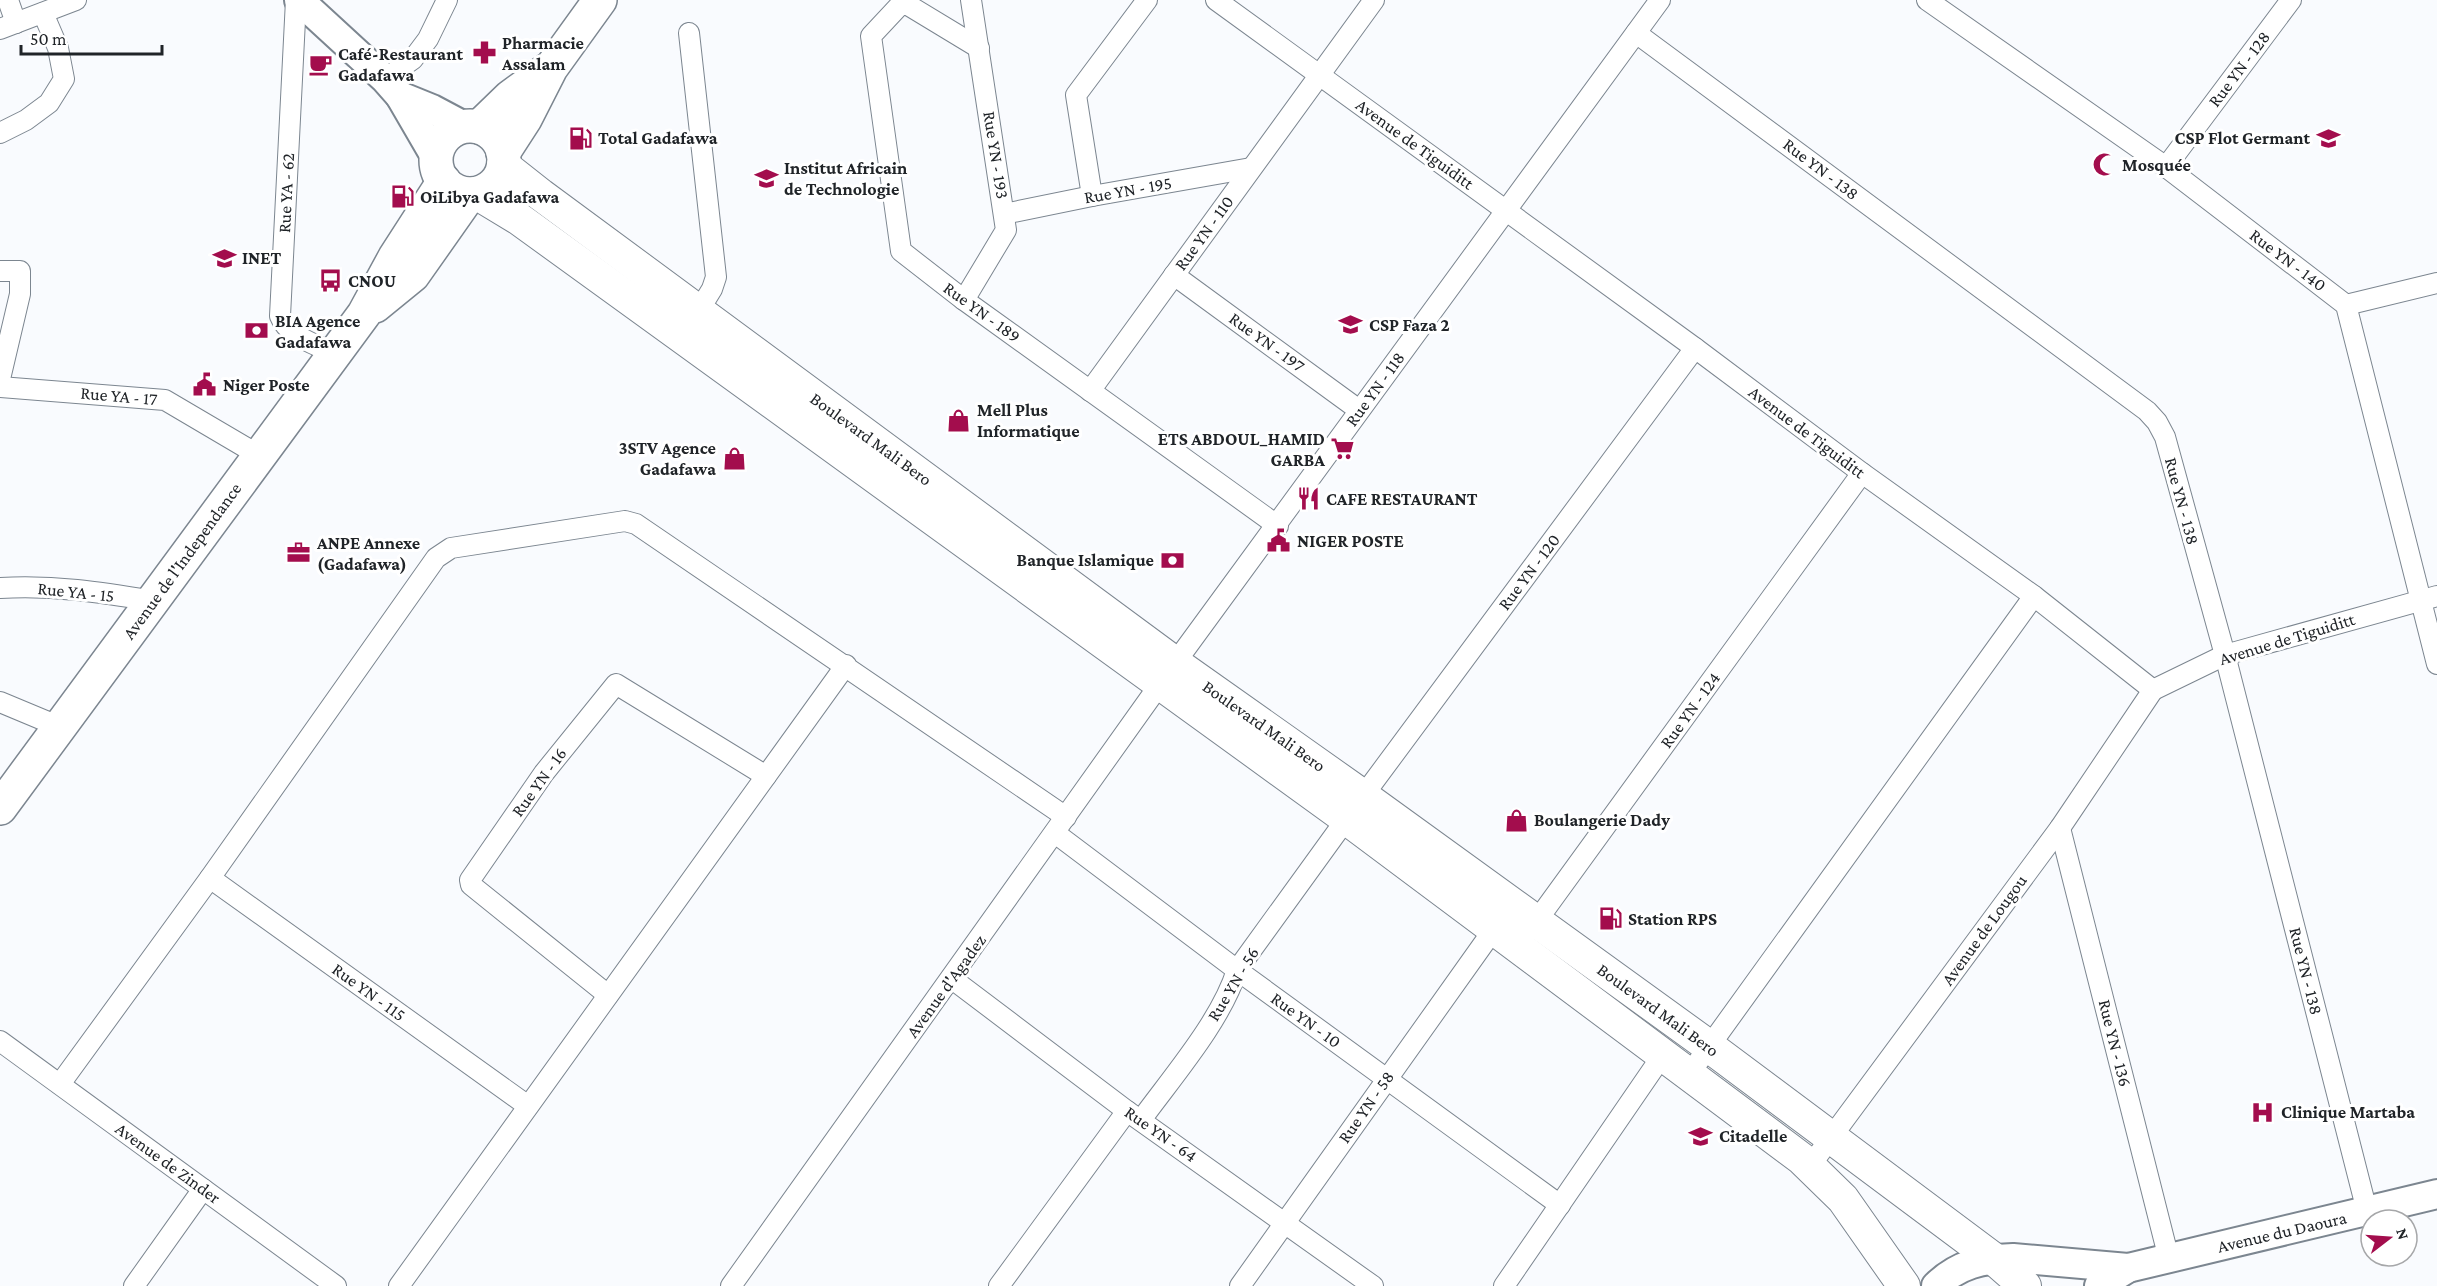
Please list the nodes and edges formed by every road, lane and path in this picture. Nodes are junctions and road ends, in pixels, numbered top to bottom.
1 (8, 0) edge
2 (76, 0) edge
3 (297, 0) edge
4 (447, 0) edge
5 (600, 0) edge
6 (971, 0) edge
7 (1147, 0) edge
8 (1216, 0) edge
9 (1374, 0) edge
10 (1660, 0) edge
11 (1929, 0) edge
12 (2291, 0) edge
13 (43, 13) junction
14 (8, 26) edge
15 (689, 33) dead end
16 (1636, 33) junction
17 (979, 48) junction
18 (550, 68) junction
19 (1319, 75) junction
20 (393, 88) junction
21 (472, 127) junction
22 (0, 133) edge
23 (503, 159) junction
24 (2166, 167) junction
25 (1251, 168) junction
26 (457, 182) junction
27 (1092, 196) junction
28 (1508, 210) junction
29 (1005, 214) junction
30 (0, 271) edge
31 (1174, 275) junction
32 (2437, 282) edge
33 (964, 300) junction
34 (2346, 304) junction
35 (690, 324) junction
36 (1695, 348) junction
37 (335, 354) junction
38 (0, 379) edge
39 (0, 387) edge
40 (1090, 391) junction
41 (1359, 410) junction
42 (260, 456) junction
43 (1862, 473) junction
44 (1278, 526) junction
45 (0, 588) edge
46 (2034, 596) junction
47 (2428, 598) edge
48 (153, 601) junction
49 (2225, 655) junction
50 (2437, 664) edge
51 (846, 665) junction
52 (1168, 674) junction
53 (2153, 690) junction
54 (0, 702) edge
55 (60, 727) junction
56 (766, 776) junction
57 (11, 778) edge
58 (1355, 807) junction
59 (0, 808) edge
60 (1066, 817) junction
61 (2060, 828) junction
62 (1055, 833) junction
63 (210, 878) junction
64 (1516, 933) junction
65 (1237, 970) junction
66 (951, 978) junction
67 (608, 995) junction
68 (0, 1041) edge
69 (1710, 1047) junction
70 (1664, 1053) junction
71 (1690, 1073) junction
72 (1387, 1078) junction
73 (60, 1084) junction
74 (528, 1106) junction
75 (1134, 1115) junction
76 (1832, 1137) junction
77 (1810, 1166) junction
78 (203, 1189) junction
79 (2437, 1194) edge
80 (1560, 1205) junction
81 (2366, 1208) edge
82 (2379, 1208) edge
83 (2359, 1213) edge
84 (1286, 1222) junction
85 (1994, 1258) junction
86 (2169, 1259) junction
87 (2128, 1269) junction
88 (134, 1286) edge
89 (336, 1286) edge
90 (399, 1286) edge
91 (731, 1286) edge
92 (999, 1286) edge
93 (1240, 1286) edge
94 (1373, 1286) edge
95 (1503, 1286) edge
96 (1904, 1286) edge
97 (1936, 1286) edge
98 (2025, 1286) edge
99 (2099, 1286) edge

1 - 14 street
2 - 13 street
3 - 20 street
3 - 37 street, Rue YA - 62
4 - 20 street
5 - 18 highway
6 - 17 street, Rue YN - 193
7 - 27 street
8 - 19 street, Avenue de Tiguiditt
9 - 19 street, Rue YN - 110
10 - 16 street, Rue YN - 118
11 - 24 street, Rue YN - 140
12 - 24 street, Rue YN - 128
13 - 14 street
13 - 22 street
15 - 35 street
16 - 28 street, Rue YN - 118
16 - 49 street, Rue YN - 138
17 - 29 street, Rue YN - 193
17 - 33 street, Rue YN - 189
18 - 21 highway
18 - 23 highway
19 - 25 street, Rue YN - 110
19 - 28 street, Avenue de Tiguiditt
20 - 21 street
20 - 26 street
21 - 23 highway
21 - 26 highway
23 - 26 highway
23 - 35 main road, Boulevard Mali Bero
24 - 34 street, Rue YN - 140
25 - 27 street, Rue YN - 195
25 - 31 street, Rue YN - 110
26 - 35 main road, Boulevard Mali Bero
26 - 37 highway, Avenue de l'Independance
27 - 29 street, Rue YN - 195
28 - 36 street, Avenue de Tiguiditt
28 - 41 street, Rue YN - 118
29 - 33 street, Rue YN - 193
30 - 38 street
31 - 40 street, Rue YN - 110
31 - 41 street, Rue YN - 197
32 - 34 street
33 - 40 street, Rue YN - 189
34 - 47 street
35 - 52 main road, Boulevard Mali Bero
36 - 43 street, Avenue de Tiguiditt
36 - 58 street, Rue YN - 120
37 - 42 highway, Avenue de l'Independance
39 - 42 street, Rue YA - 17
40 - 44 street, Rue YN - 189
41 - 44 street, Rue YN - 118
42 - 48 highway, Avenue de l'Independance
43 - 46 street, Avenue de Tiguiditt
43 - 64 street, Rue YN - 124
44 - 52 street, Rue YN - 118
45 - 48 street, Rue YA - 15
46 - 53 street, Avenue de Tiguiditt
46 - 69 street
47 - 49 street, Avenue de Tiguiditt
47 - 50 street
48 - 55 highway, Avenue de l'Independance
49 - 53 street, Avenue de Tiguiditt
49 - 81 street, Rue YN - 138
51 - 56 street
51 - 60 street
51 - 63 street
52 - 58 main road, Boulevard Mali Bero
52 - 60 street, Avenue d'Agadez
53 - 61 street, Avenue de Lougou
54 - 55 street
55 - 57 highway, Avenue de l'Independance
56 - 67 street
56 - 67 street, Rue YN - 16
57 - 59 highway, Avenue de l'Independance
58 - 64 main road, Boulevard Mali Bero
58 - 64 main road, Boulevard Mali Bero
58 - 65 street, Rue YN - 56
60 - 62 street, Avenue d'Agadez
61 - 76 street, Avenue de Lougou
61 - 86 street, Rue YN - 136
62 - 65 street, Rue YN - 10
62 - 66 street, Avenue d'Agadez
63 - 73 street
63 - 74 street, Rue YN - 115
64 - 69 main road, Boulevard Mali Bero
64 - 70 main road, Boulevard Mali Bero
64 - 72 street, Rue YN - 58
65 - 72 street, Rue YN - 10
65 - 75 street, Rue YN - 56
66 - 75 street, Rue YN - 64
66 - 91 street, Avenue d'Agadez
67 - 74 street
68 - 73 street, Avenue de Zinder
69 - 71 street
69 - 76 main road, Boulevard Mali Bero
70 - 71 main road, Boulevard Mali Bero
70 - 80 street
71 - 77 main road, Boulevard Mali Bero
72 - 80 street, Rue YN - 10
72 - 84 street, Rue YN - 58
73 - 78 street, Avenue de Zinder
74 - 90 street
75 - 84 street, Rue YN - 64
75 - 92 street, Rue YN - 56
76 - 77 street, Avenue de Lougou
76 - 85 main road, Boulevard Mali Bero
77 - 96 main road, Boulevard Mali Bero
78 - 88 street
78 - 89 street, Avenue de Zinder
79 - 82 street, Avenue du Daoura
80 - 95 street
83 - 86 street, Avenue du Daoura
84 - 93 street, Rue YN - 58
84 - 94 street, Rue YN - 64
85 - 87 street, Avenue du Daoura
85 - 97 street, Avenue du Daoura
85 - 98 main road, Boulevard Mali Bero
86 - 87 street, Avenue du Daoura
87 - 99 street, Avenue du Daoura

